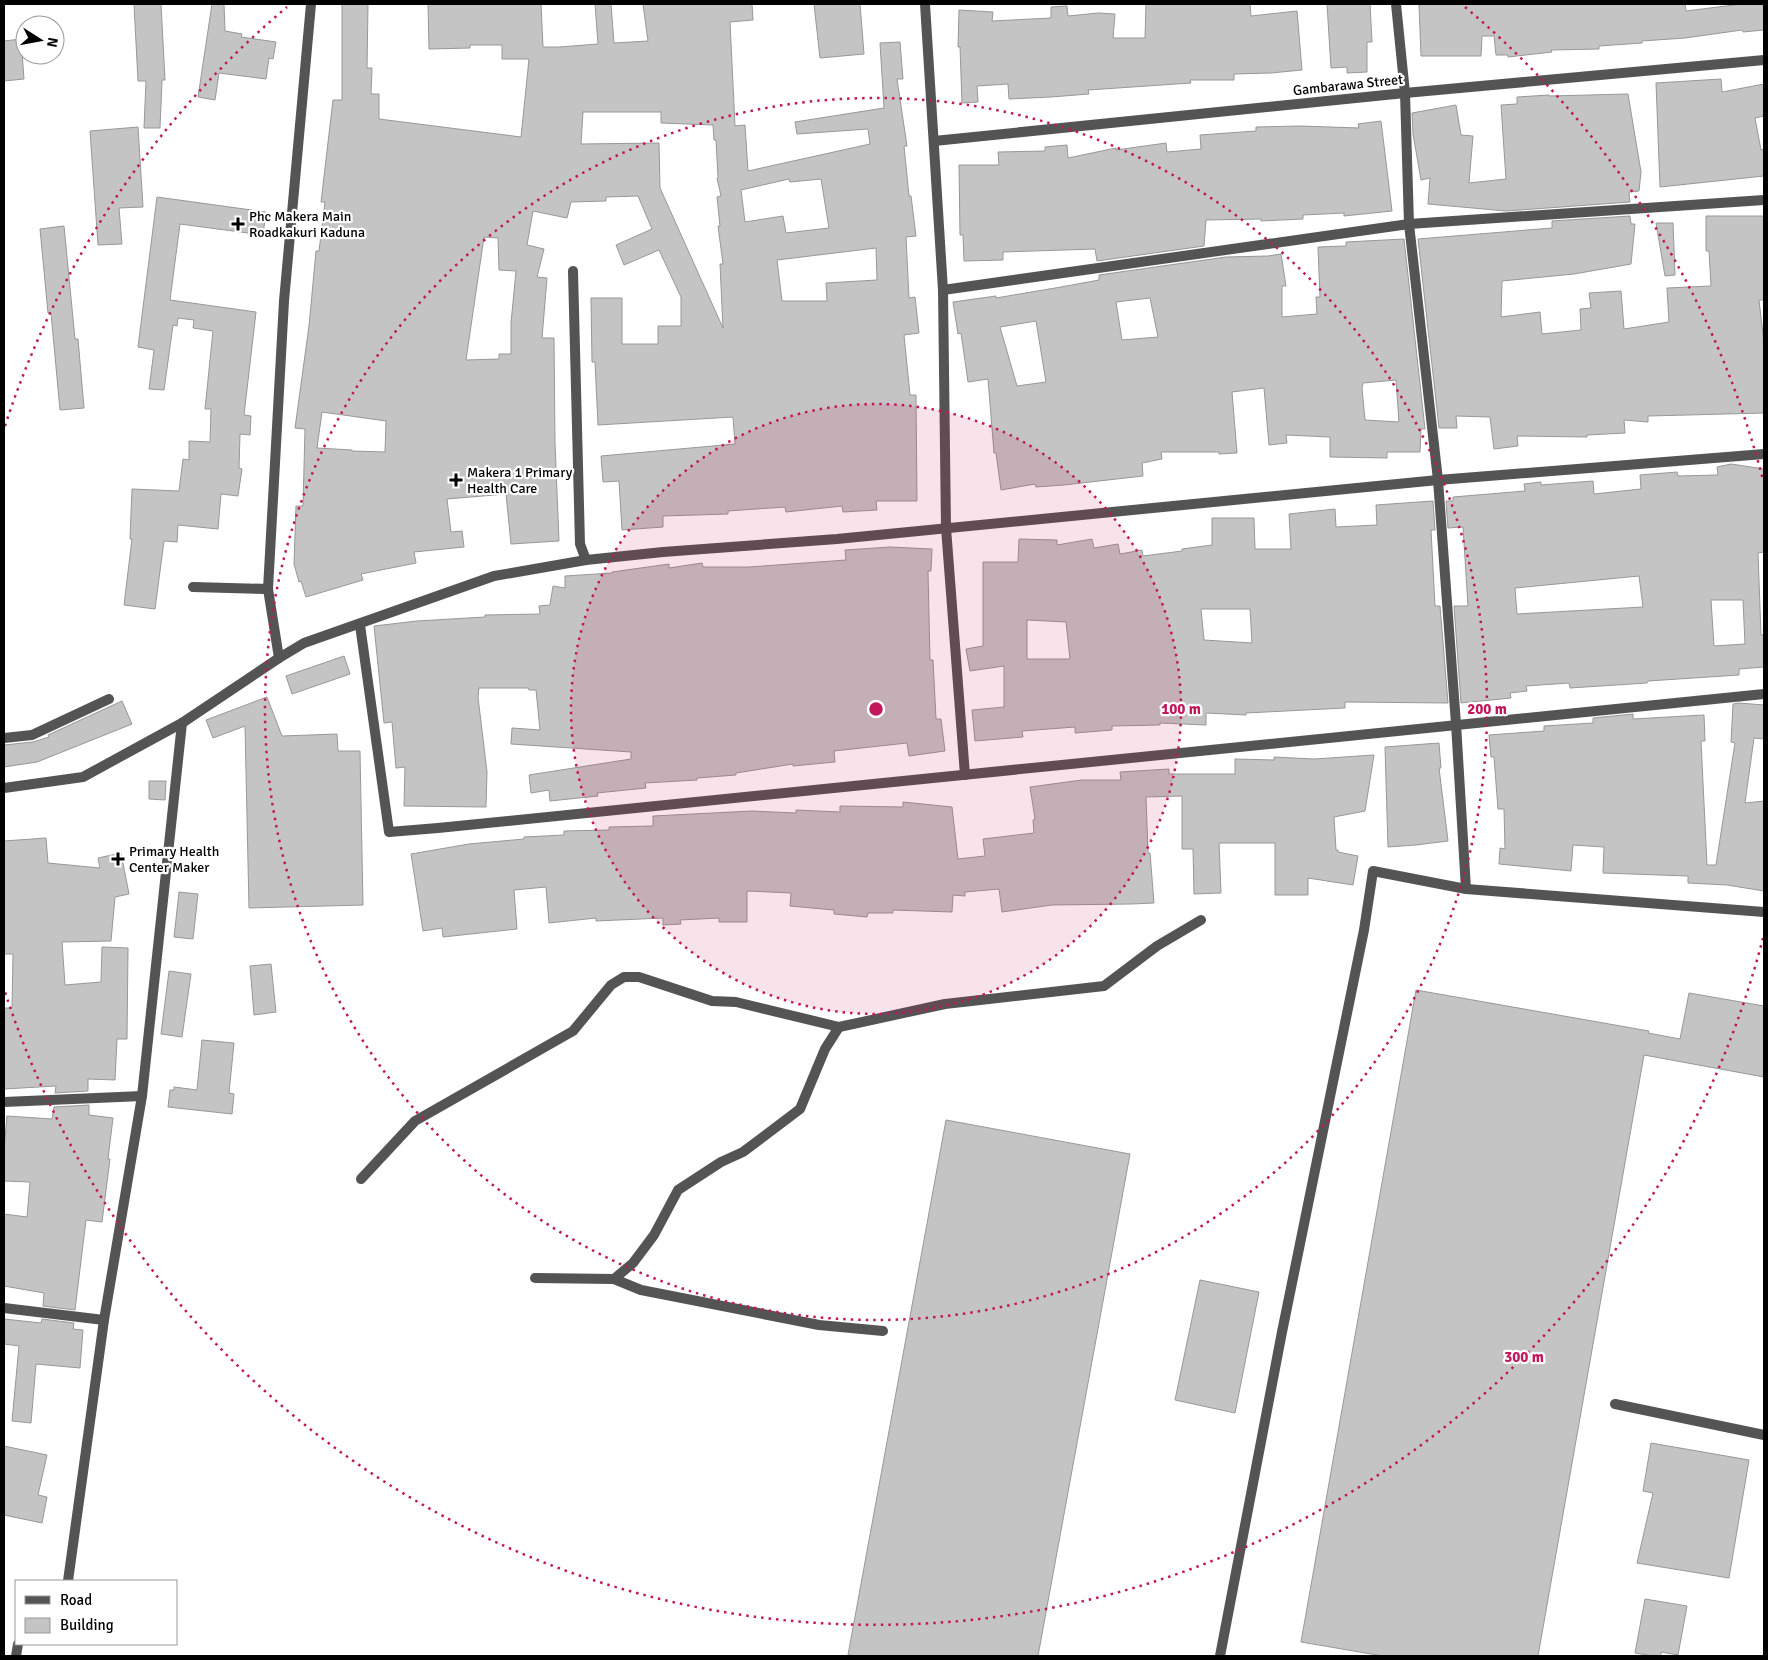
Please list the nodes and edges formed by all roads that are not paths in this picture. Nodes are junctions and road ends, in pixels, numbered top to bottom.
1 (311, 4) edge
2 (926, 4) edge
3 (1396, 4) edge
4 (1764, 60) edge
5 (1405, 93) junction
6 (934, 141) junction
7 (1764, 200) edge
8 (1409, 224) junction
9 (573, 271) dead end
10 (943, 290) junction
11 (1764, 454) edge
12 (1438, 480) junction
13 (946, 528) junction
14 (586, 560) junction
15 (193, 587) dead end
16 (268, 589) junction
17 (360, 625) junction
18 (279, 658) junction
19 (1764, 694) edge
20 (109, 699) dead end
21 (182, 723) junction
22 (1456, 724) junction
23 (4, 738) edge
24 (965, 775) junction
25 (4, 788) edge
26 (1466, 889) junction
27 (1764, 912) edge
28 (1201, 920) dead end
29 (839, 1027) junction
30 (142, 1096) junction
31 (4, 1102) edge
32 (361, 1179) dead end
33 (535, 1278) dead end
34 (614, 1279) junction
35 (4, 1308) edge
36 (104, 1320) junction
37 (883, 1331) dead end
38 (1615, 1404) dead end
39 (1764, 1435) edge
40 (68, 1580) edge
41 (1220, 1656) edge

1 - 16 street
2 - 6 street
3 - 5 street
4 - 5 street, Gambarawa Street
5 - 6 street, Gambarawa Street
5 - 8 street
6 - 10 street
7 - 8 street
8 - 10 street
8 - 12 street
9 - 14 street
10 - 13 street
11 - 12 street
12 - 13 street
12 - 22 street
13 - 14 street
13 - 24 street
14 - 17 street
15 - 16 street
16 - 18 street
17 - 18 street
17 - 24 street
18 - 21 street
19 - 22 street
20 - 23 street
21 - 25 street
21 - 30 street
22 - 24 street
22 - 26 street
26 - 27 street
26 - 41 street
28 - 29 street
29 - 32 street
29 - 34 street
30 - 31 street
30 - 36 street
33 - 34 street
34 - 37 street
35 - 36 street
36 - 40 street
38 - 39 street

